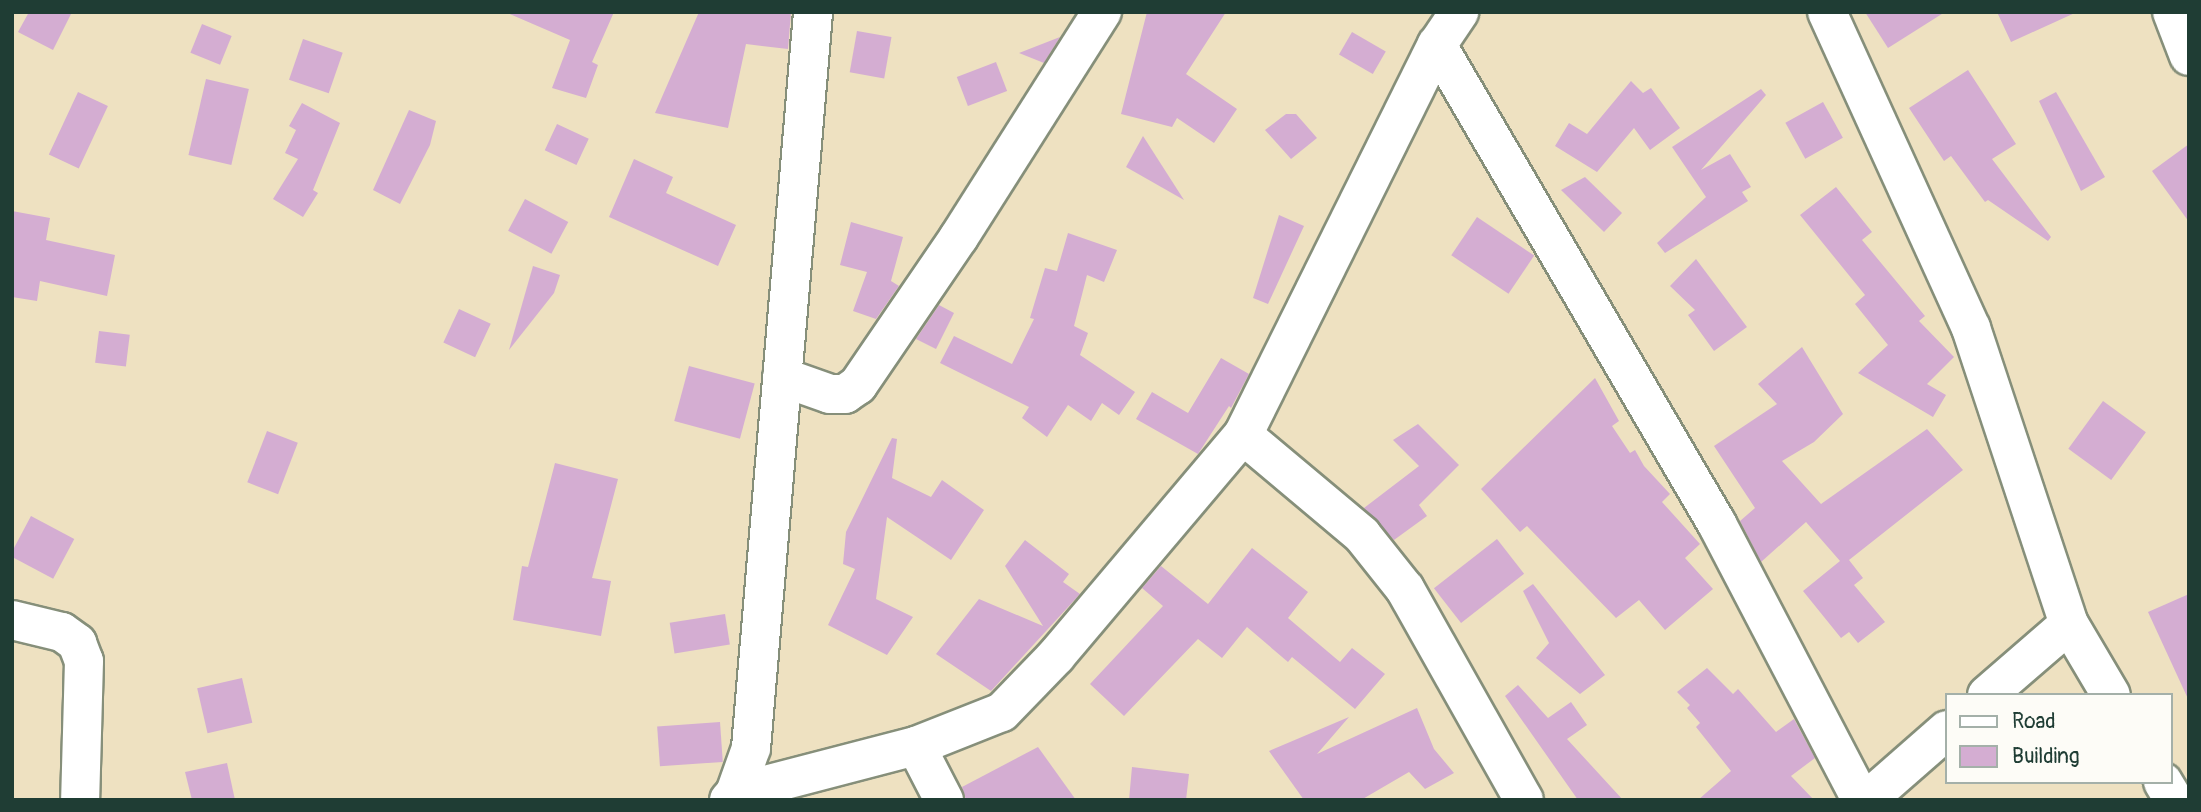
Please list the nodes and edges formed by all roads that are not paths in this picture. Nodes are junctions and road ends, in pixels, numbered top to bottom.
1 (813, 12) edge
2 (1102, 12) edge
3 (1459, 12) edge
4 (1827, 12) edge
5 (2172, 12) edge
6 (1437, 45) junction
7 (2189, 56) edge
8 (782, 377) junction
9 (1243, 435) junction
10 (12, 620) edge
11 (2069, 624) junction
12 (1989, 693) edge
13 (2110, 693) edge
14 (1946, 731) edge
15 (916, 746) junction
16 (2164, 784) edge
17 (732, 796) edge
18 (80, 800) edge
19 (944, 800) edge
20 (1524, 800) edge
21 (1861, 800) edge
22 (1867, 800) edge
23 (2174, 800) edge

1 - 8 street
2 - 8 street
3 - 6 street
4 - 11 street
5 - 7 street
6 - 9 street
6 - 21 street
8 - 17 street
9 - 15 street
9 - 20 street
10 - 18 street
11 - 12 street
11 - 13 street
14 - 22 street
15 - 17 street
15 - 19 street
16 - 23 street

